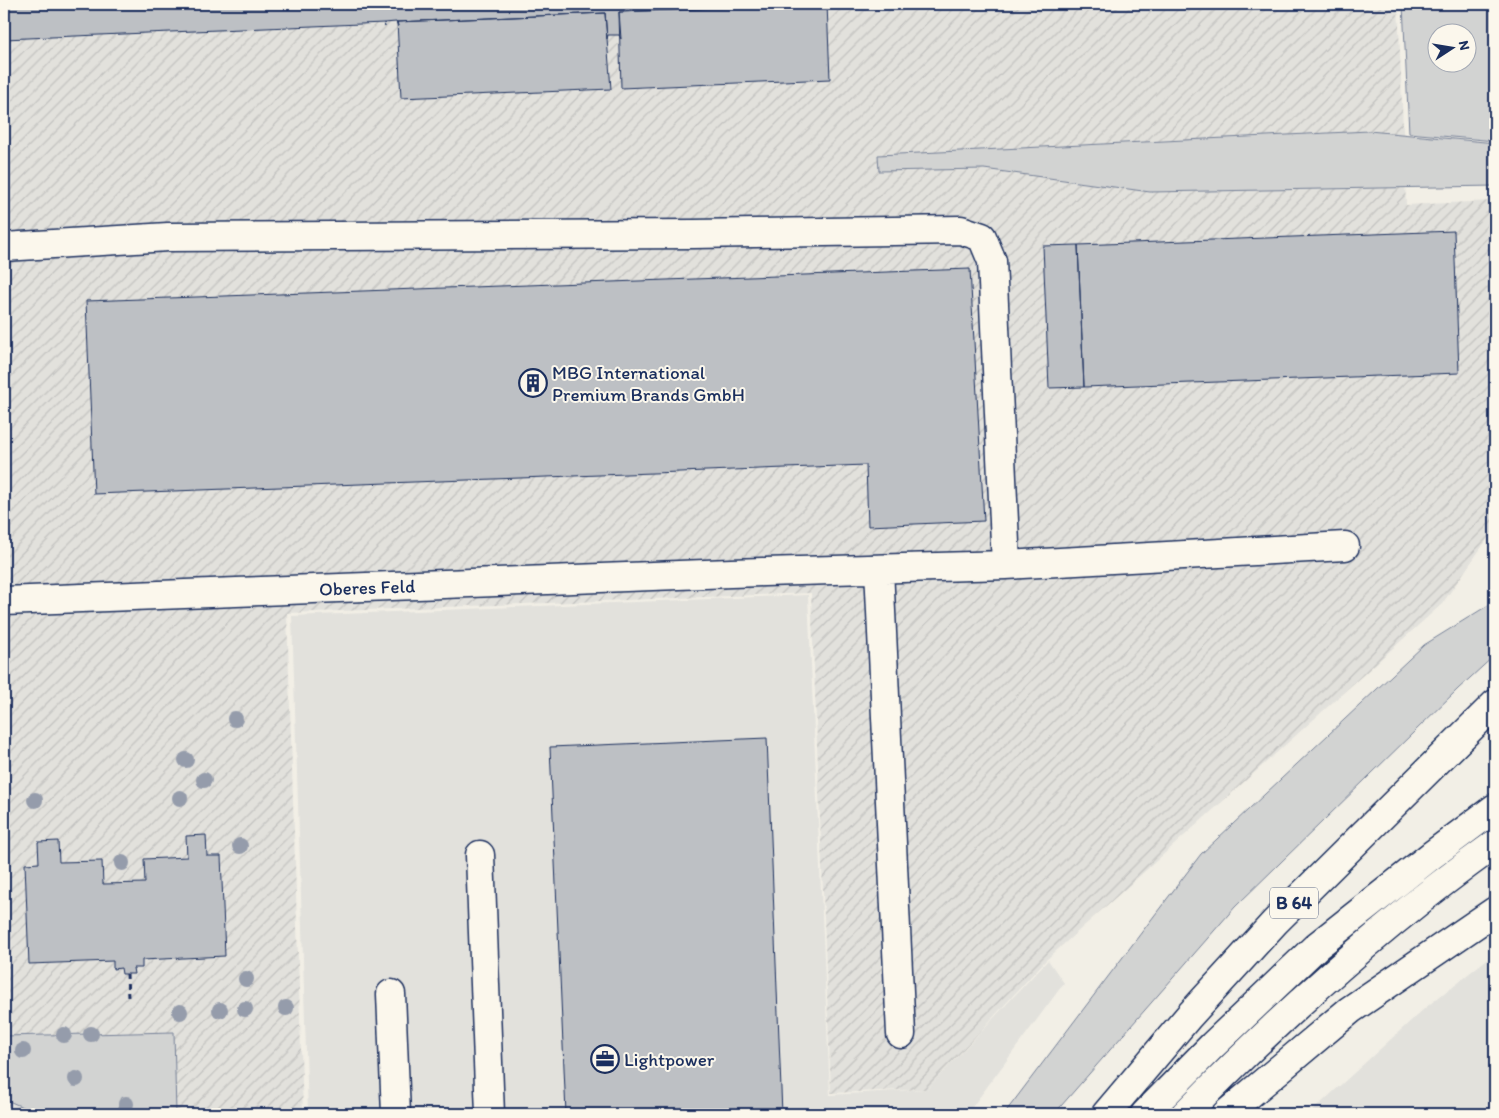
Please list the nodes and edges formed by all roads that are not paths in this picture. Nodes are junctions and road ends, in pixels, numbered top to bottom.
1 (4, 247) edge
2 (1345, 546) dead end
3 (1006, 565) junction
4 (879, 569) junction
5 (4, 602) edge
6 (1495, 704) edge
7 (1495, 808) edge
8 (1495, 844) edge
9 (480, 856) dead end
10 (1495, 911) edge
11 (391, 994) dead end
12 (901, 1034) dead end
13 (396, 1114) edge
14 (490, 1114) edge
15 (1106, 1114) edge
16 (1145, 1114) edge
17 (1185, 1114) edge
18 (1226, 1114) edge

1 - 3 main road
2 - 3 main road, Oberes Feld
3 - 4 main road, Oberes Feld
4 - 5 main road, Oberes Feld
4 - 12 main road
6 - 15 main road, B 64
7 - 16 main road, B 64
8 - 17 main road
9 - 14 main road
10 - 18 main road
11 - 13 main road

